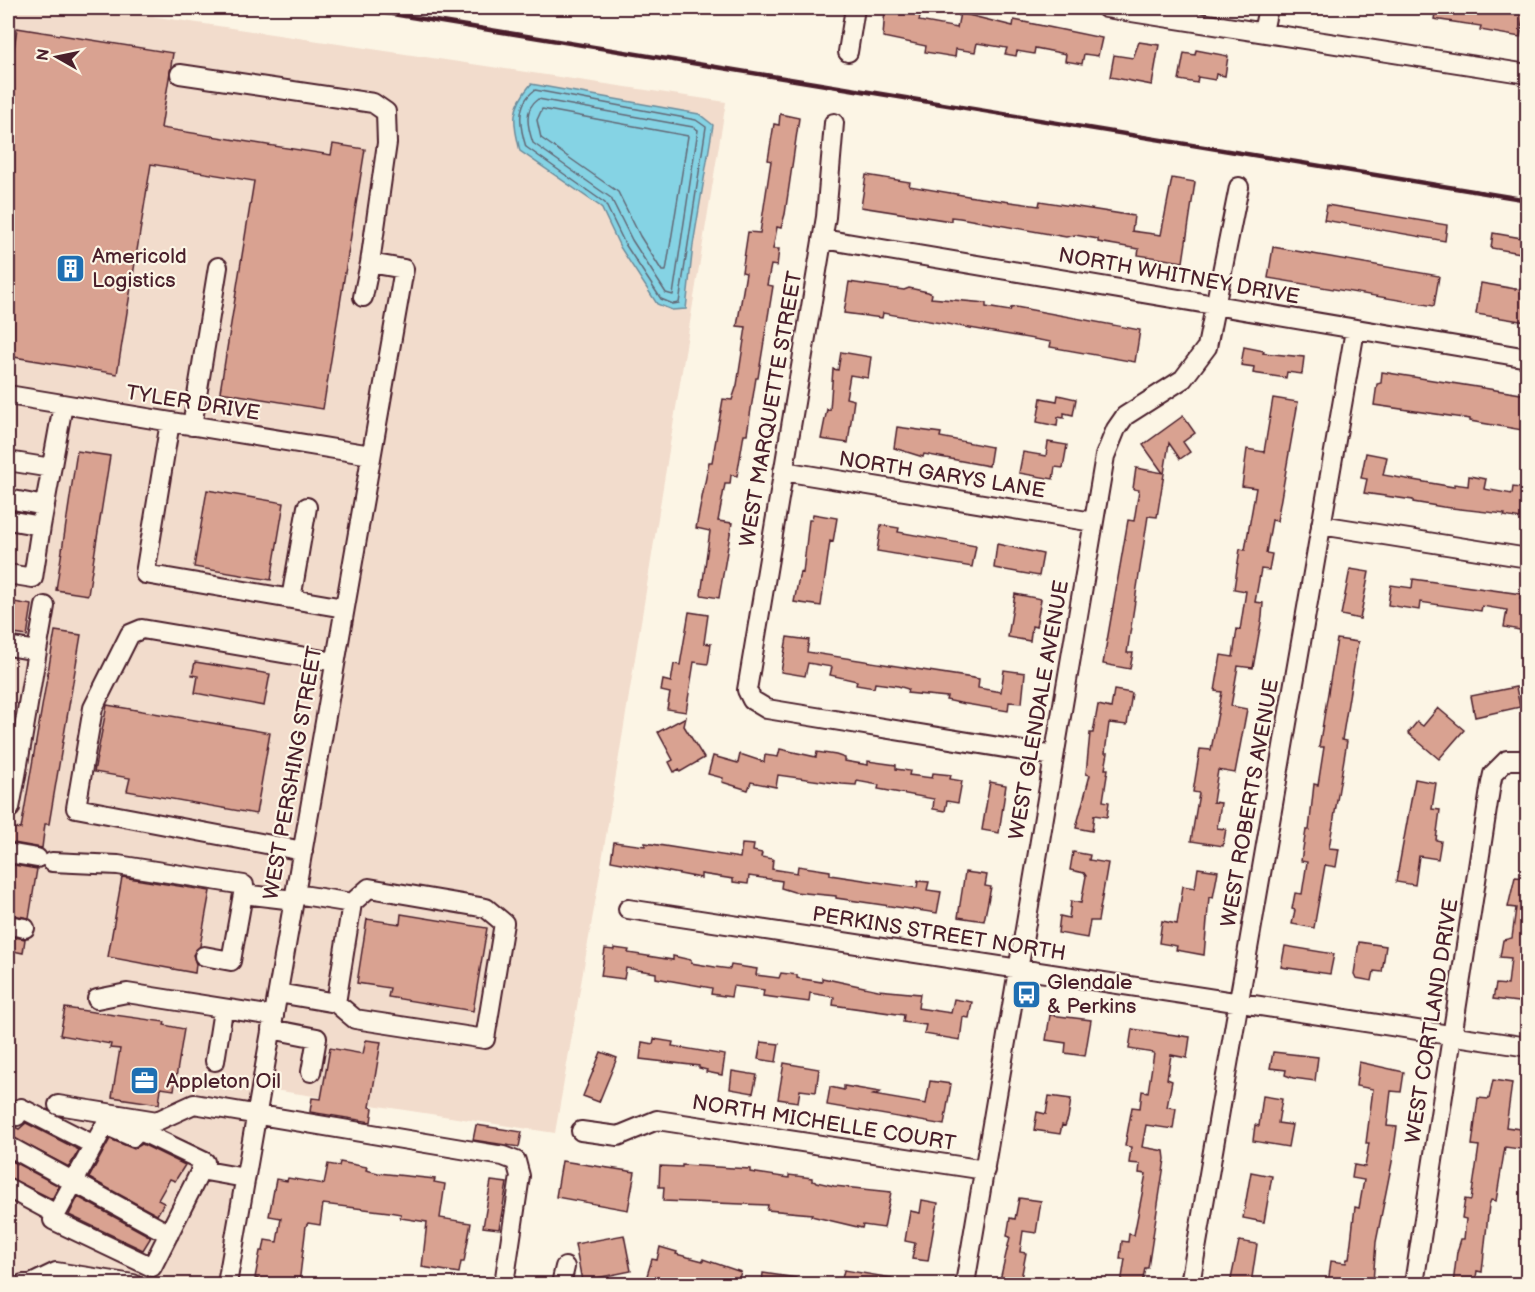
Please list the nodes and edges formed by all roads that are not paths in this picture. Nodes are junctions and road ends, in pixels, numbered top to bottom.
1 (855, 8) edge
2 (1106, 8) edge
3 (1268, 8) edge
4 (1263, 32) junction
5 (848, 52) dead end
6 (180, 74) dead end
7 (1527, 74) edge
8 (834, 123) dead end
9 (1239, 187) dead end
10 (823, 239) junction
11 (370, 263) junction
12 (218, 267) dead end
13 (363, 297) dead end
14 (1217, 305) junction
15 (1354, 330) junction
16 (1527, 358) edge
17 (8, 395) edge
18 (63, 405) junction
19 (170, 422) junction
20 (192, 426) junction
21 (371, 455) junction
22 (8, 461) edge
23 (51, 468) junction
24 (783, 471) junction
25 (8, 499) edge
26 (45, 506) junction
27 (307, 507) dead end
28 (8, 520) edge
29 (1093, 522) junction
30 (1321, 525) junction
31 (41, 526) junction
32 (1527, 558) edge
33 (8, 574) edge
34 (291, 598) junction
35 (45, 606) dead end
36 (344, 608) junction
37 (8, 646) edge
38 (37, 651) junction
39 (335, 663) junction
40 (1054, 756) junction
41 (1527, 760) edge
42 (12, 769) edge
43 (10, 808) dead end
44 (303, 851) junction
45 (8, 853) edge
46 (243, 894) junction
47 (295, 897) junction
48 (352, 903) junction
49 (628, 909) dead end
50 (204, 956) dead end
51 (1018, 968) junction
52 (278, 993) junction
53 (97, 999) dead end
54 (336, 1003) junction
55 (1239, 1003) junction
56 (223, 1010) junction
57 (273, 1023) junction
58 (1452, 1035) junction
59 (1527, 1047) edge
60 (215, 1061) dead end
61 (311, 1072) dead end
62 (58, 1105) dead end
63 (8, 1112) edge
64 (257, 1113) junction
65 (581, 1131) dead end
66 (94, 1145) junction
67 (8, 1146) edge
68 (200, 1170) junction
69 (985, 1170) junction
70 (245, 1178) junction
71 (73, 1183) junction
72 (8, 1188) edge
73 (56, 1214) junction
74 (169, 1234) junction
75 (23, 1284) edge
76 (133, 1284) edge
77 (227, 1284) edge
78 (504, 1284) edge
79 (965, 1284) edge
80 (1190, 1284) edge
81 (1414, 1284) edge

1 - 5 street
2 - 4 street
3 - 4 street
4 - 7 street
6 - 11 street
8 - 10 street, WEST MARQUETTE STREET
9 - 14 street, WEST GLENDALE AVENUE
10 - 14 street, NORTH WHITNEY DRIVE
10 - 24 street, WEST MARQUETTE STREET
11 - 13 street
11 - 21 street, WEST PERSHING STREET
12 - 20 street
14 - 15 street, NORTH WHITNEY DRIVE
14 - 29 street, WEST GLENDALE AVENUE
15 - 16 street, NORTH WHITNEY DRIVE
15 - 30 street, WEST ROBERTS AVENUE
17 - 18 street, TYLER DRIVE
18 - 19 street, TYLER DRIVE
18 - 23 street
19 - 20 street, TYLER DRIVE
19 - 34 street
20 - 21 street, TYLER DRIVE
21 - 36 street, WEST PERSHING STREET
22 - 23 street
23 - 26 street
24 - 29 street, NORTH GARYS LANE
24 - 40 street, WEST MARQUETTE STREET
25 - 26 street
26 - 31 street
27 - 34 street
28 - 31 street
29 - 40 street, WEST GLENDALE AVENUE
30 - 32 street
30 - 55 street, WEST ROBERTS AVENUE
31 - 33 street
34 - 36 street
35 - 38 street
36 - 39 street, WEST PERSHING STREET
37 - 38 street
38 - 42 street
39 - 44 street, WEST PERSHING STREET
39 - 44 street
40 - 51 street, WEST GLENDALE AVENUE
41 - 58 street, WEST CORTLAND DRIVE
42 - 43 street
44 - 47 street, WEST PERSHING STREET
45 - 46 street
46 - 47 street
46 - 50 street
47 - 48 street
47 - 52 street, WEST PERSHING STREET
48 - 54 street
48 - 54 street
49 - 51 street, PERKINS STREET NORTH
51 - 55 street, PERKINS STREET NORTH
51 - 69 street, WEST GLENDALE AVENUE
52 - 54 street
52 - 57 street, WEST PERSHING STREET
53 - 56 street
55 - 58 street, PERKINS STREET NORTH
55 - 80 street, WEST ROBERTS AVENUE
56 - 57 street
56 - 60 street
57 - 61 street
57 - 64 street, WEST PERSHING STREET
58 - 59 street, PERKINS STREET NORTH
58 - 81 street, WEST CORTLAND DRIVE
62 - 64 street
63 - 66 street
64 - 70 street, WEST PERSHING STREET
64 - 78 street
65 - 69 street, NORTH MICHELLE COURT
66 - 68 street
66 - 71 street
67 - 71 street
68 - 70 street
68 - 74 street
69 - 79 street, WEST GLENDALE AVENUE
70 - 77 street, WEST PERSHING STREET
71 - 73 street
71 - 74 street
72 - 73 street
73 - 74 street
75 - 76 street

